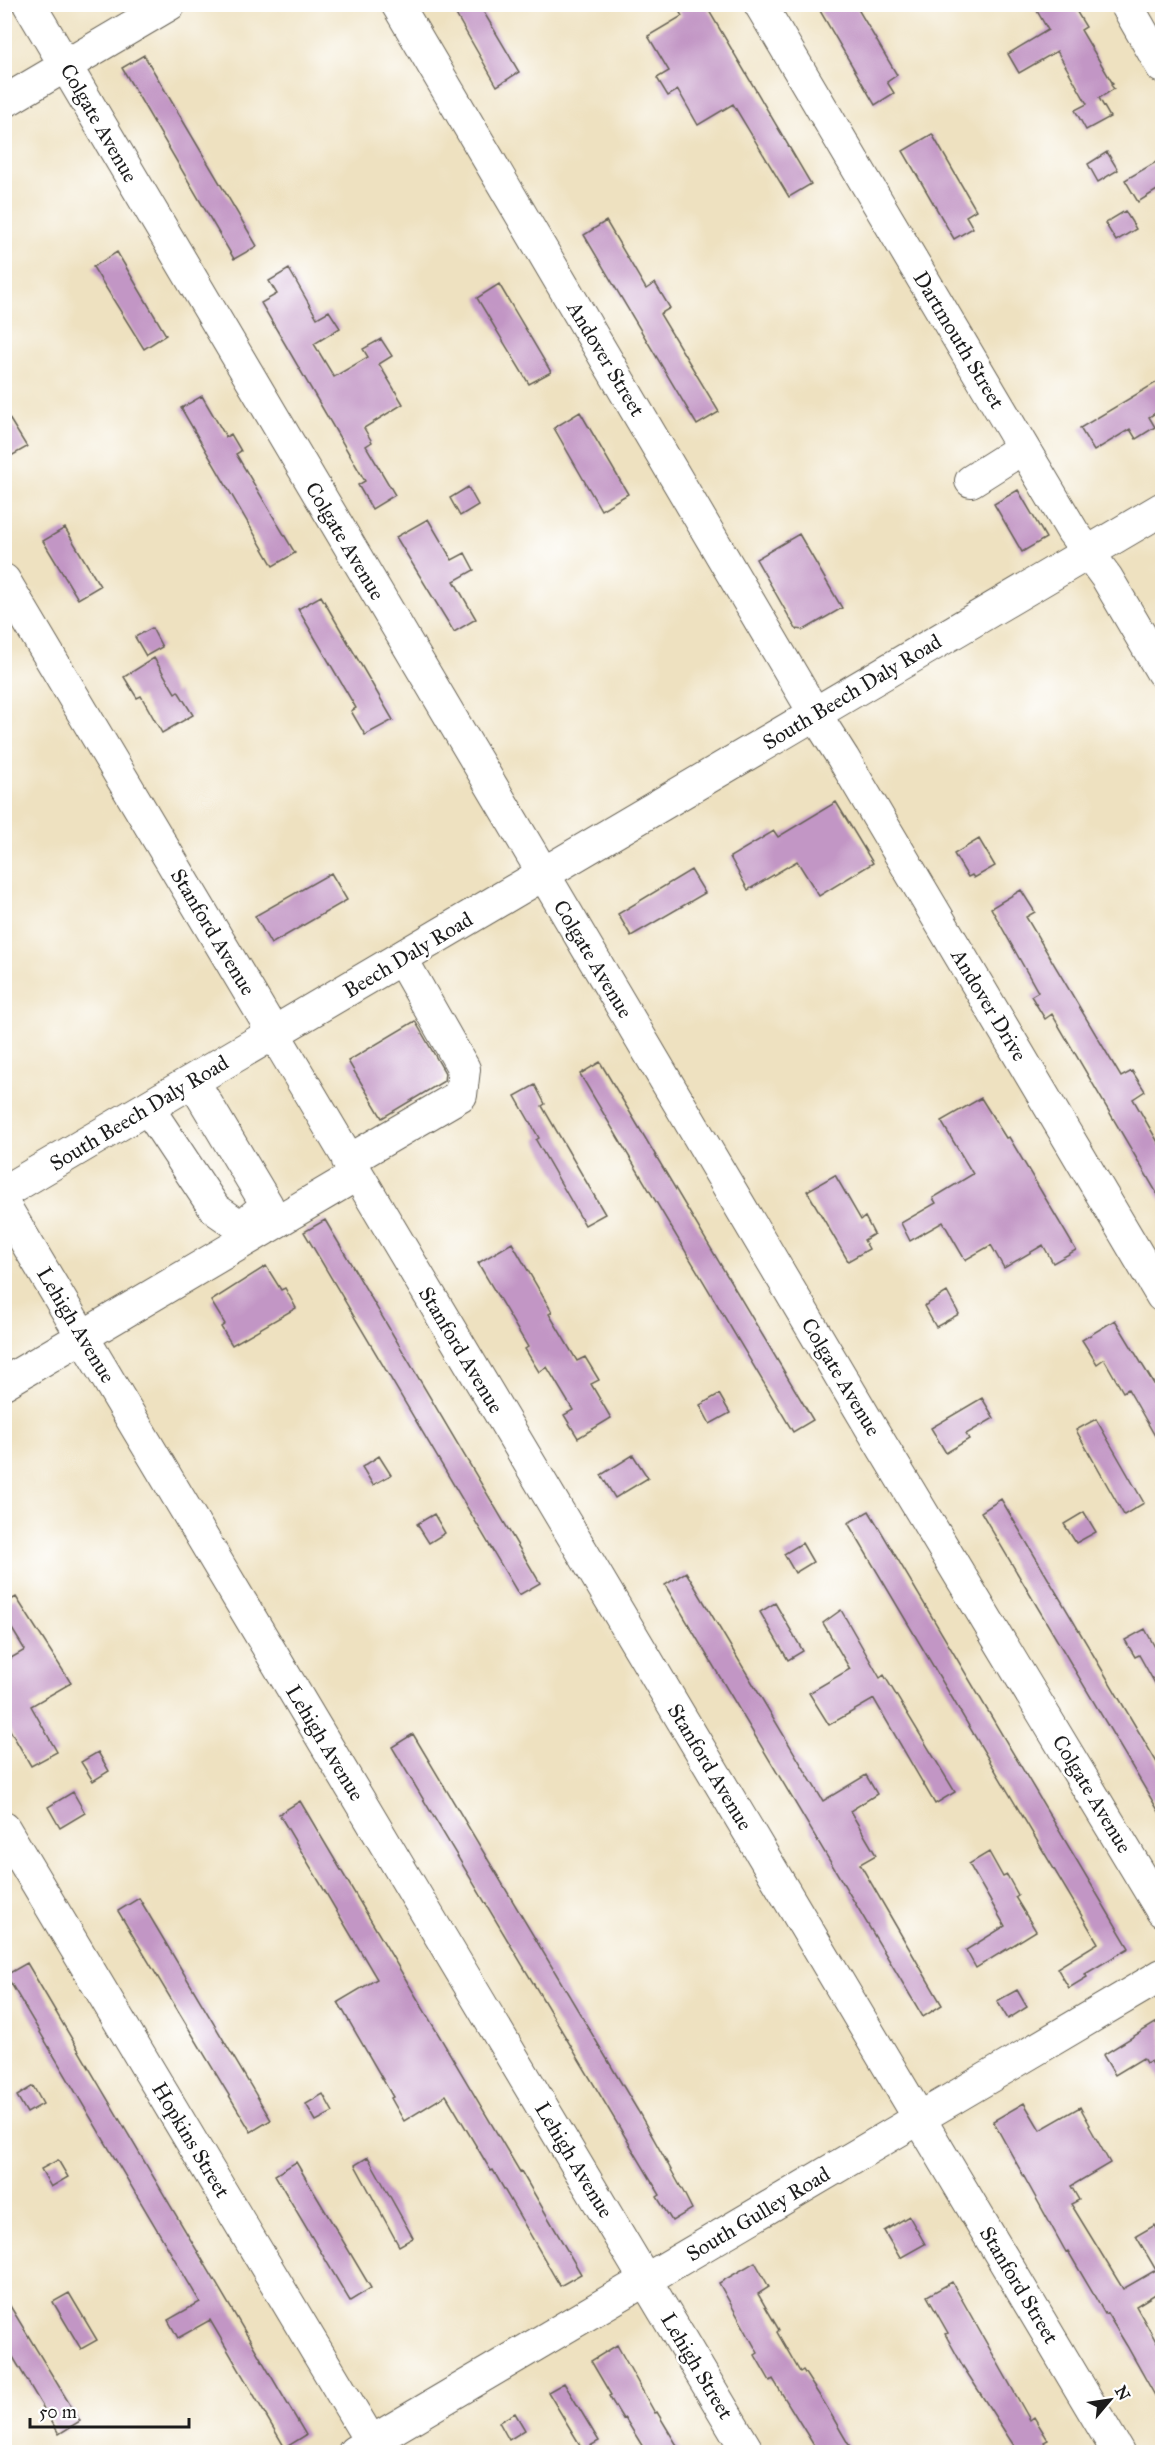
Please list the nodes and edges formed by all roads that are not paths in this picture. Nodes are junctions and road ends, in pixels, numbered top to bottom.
1 (29, 4) edge
2 (171, 4) edge
3 (397, 4) edge
4 (760, 4) edge
5 (1126, 4) edge
6 (65, 66) junction
7 (1162, 67) edge
8 (4, 102) edge
9 (1023, 448) junction
10 (971, 481) dead end
11 (1162, 509) edge
12 (1088, 552) junction
13 (4, 579) edge
14 (1162, 672) edge
15 (815, 714) junction
16 (542, 875) junction
17 (401, 958) junction
18 (273, 1034) junction
19 (193, 1081) junction
20 (148, 1108) junction
21 (352, 1168) junction
22 (4, 1192) edge
23 (4, 1206) edge
24 (1162, 1296) edge
25 (83, 1337) junction
26 (4, 1383) edge
27 (4, 1828) edge
28 (1162, 1911) edge
29 (1162, 1975) edge
30 (919, 2119) junction
31 (646, 2280) junction
32 (367, 2449) edge
33 (748, 2452) edge
34 (1118, 2452) edge

1 - 6 street, Colgate Avenue
2 - 6 street
3 - 15 street, Andover Street
4 - 9 street, Dartmouth Street
5 - 7 street
6 - 8 street
6 - 16 street, Colgate Avenue
9 - 10 street
9 - 12 street, Dartmouth Street
11 - 12 main road, South Beech Daly Road
12 - 14 street, Dartmouth Street
12 - 15 main road, South Beech Daly Road
13 - 18 street, Stanford Avenue
15 - 16 main road, South Beech Daly Road
15 - 24 street, Andover Drive
16 - 17 main road, Beech Daly Road
16 - 28 street, Colgate Avenue
17 - 18 main road, Beech Daly Road
17 - 21 street
18 - 19 main road, South Beech Daly Road
18 - 21 street, Stanford Avenue
19 - 20 main road, South Beech Daly Road
19 - 20 street
20 - 22 main road, South Beech Daly Road
21 - 25 street
21 - 30 street, Stanford Avenue
23 - 25 street, Lehigh Avenue
25 - 26 street
25 - 31 street, Lehigh Avenue
27 - 32 street, Hopkins Street
29 - 30 street, South Gulley Road
30 - 31 street, South Gulley Road
30 - 34 street, Stanford Street
31 - 32 street, South Gulley Road
31 - 33 street, Lehigh Street

